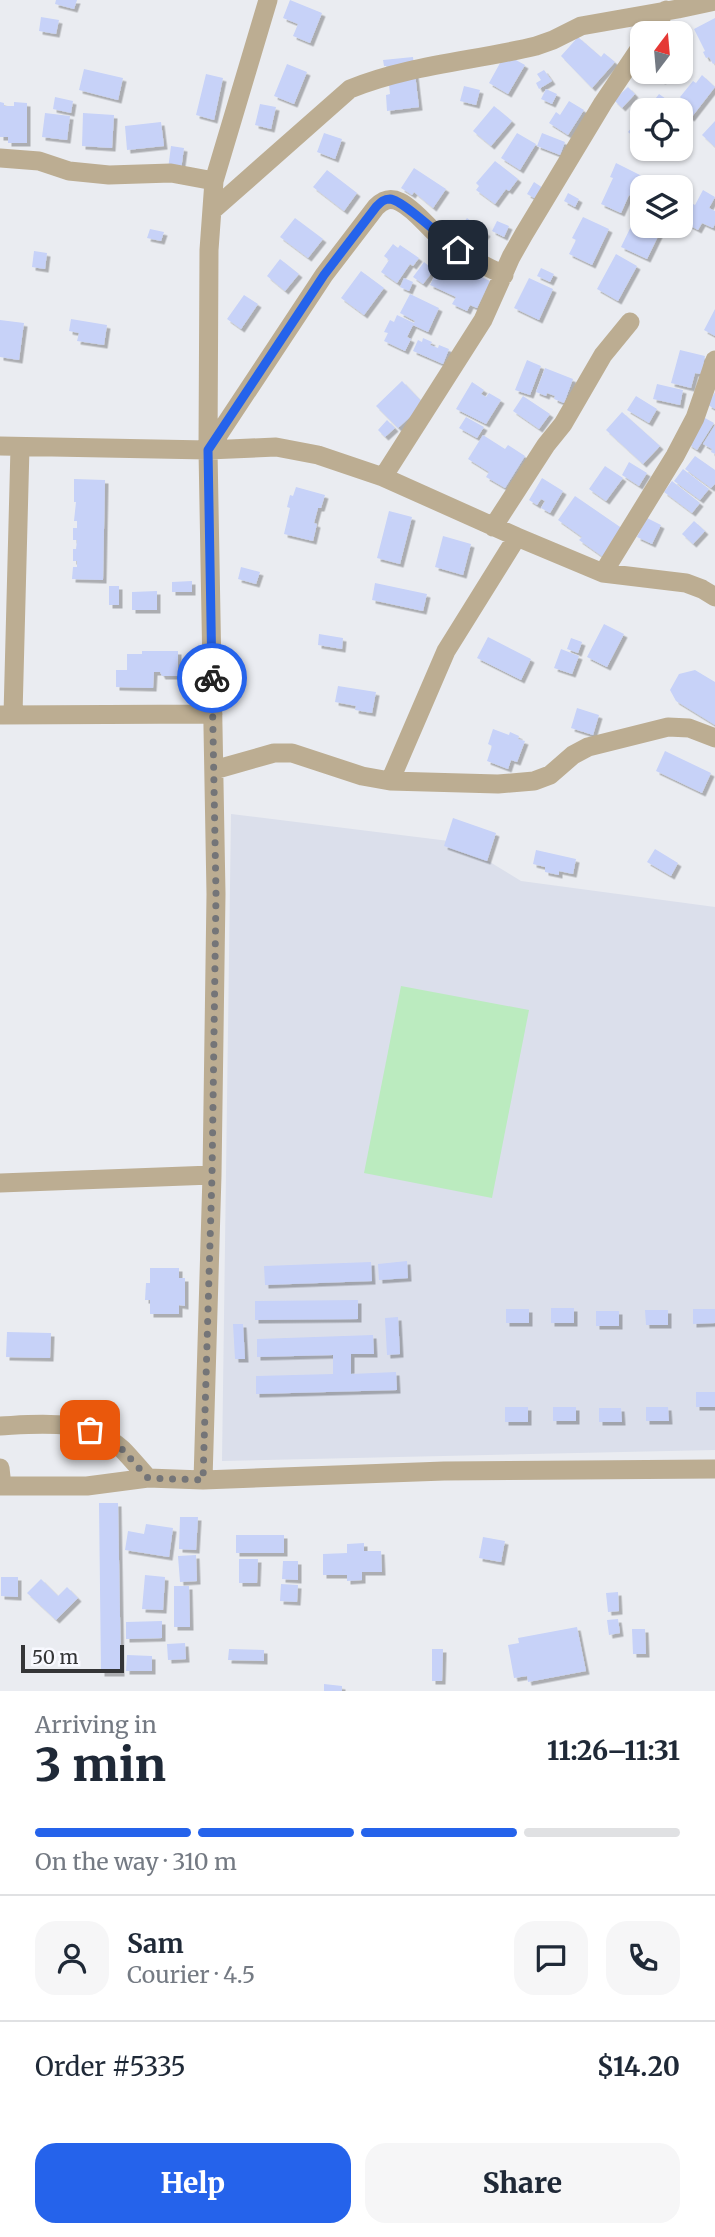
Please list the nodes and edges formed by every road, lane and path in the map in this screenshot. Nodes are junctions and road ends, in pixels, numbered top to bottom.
1 (268, 0) edge
2 (715, 1) edge
3 (673, 6) edge
4 (660, 21) edge
5 (630, 63) edge
6 (0, 158) edge
7 (214, 181) junction
8 (213, 210) junction
9 (503, 275) junction
10 (630, 322) dead end
11 (715, 360) edge
12 (0, 446) edge
13 (20, 447) junction
14 (208, 450) junction
15 (383, 477) junction
16 (493, 527) junction
17 (517, 537) junction
18 (603, 573) junction
19 (715, 597) edge
20 (7, 715) edge
21 (213, 715) junction
22 (715, 738) edge
23 (214, 769) junction
24 (390, 781) junction
25 (212, 1175) junction
26 (0, 1183) edge
27 (0, 1426) edge
28 (715, 1469) edge
29 (148, 1478) junction
30 (1, 1480) edge
31 (203, 1480) junction

1 - 7 street
2 - 3 street
3 - 4 street
3 - 8 street
5 - 9 street
6 - 7 street
7 - 8 street
8 - 14 street
9 - 14 street
9 - 15 street
10 - 16 street
11 - 18 street
12 - 13 street
13 - 14 street
13 - 20 street
14 - 15 street
14 - 21 street
15 - 16 street
16 - 17 street
17 - 18 street
17 - 24 street
18 - 19 street
20 - 21 street
21 - 23 street
22 - 24 street
23 - 24 street
23 - 25 street
25 - 26 street
25 - 31 street
27 - 29 street
28 - 31 street
29 - 30 street
29 - 31 street

